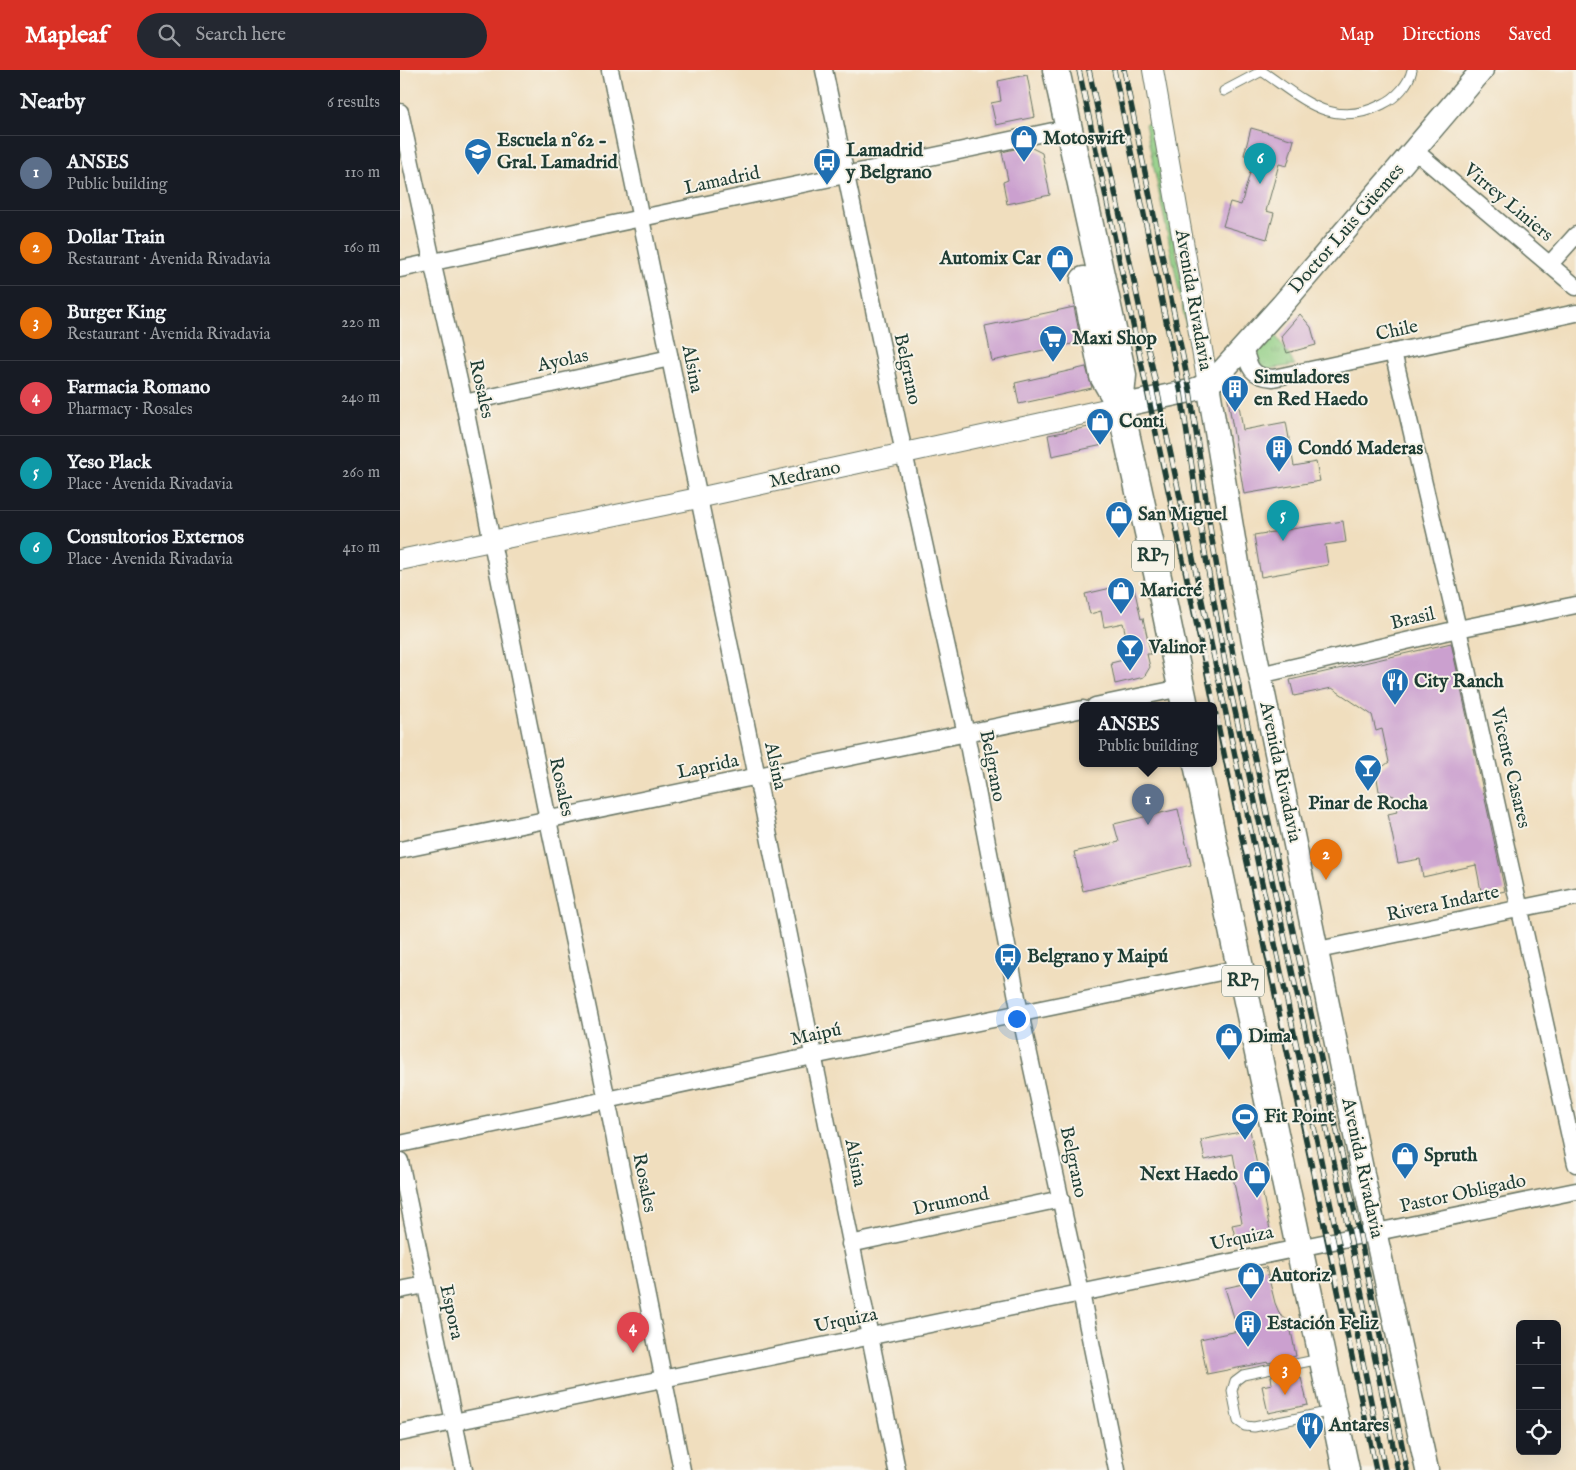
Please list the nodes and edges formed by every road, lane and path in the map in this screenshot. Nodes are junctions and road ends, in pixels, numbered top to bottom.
1 (610, 70) edge
2 (824, 70) edge
3 (1041, 70) edge
4 (1056, 70) edge
5 (1153, 70) edge
6 (1412, 70) edge
7 (1482, 70) edge
8 (1261, 71) edge
9 (1274, 75) edge
10 (1224, 91) dead end
11 (400, 112) edge
12 (1053, 131) junction
13 (1414, 150) junction
14 (845, 174) junction
15 (642, 219) junction
16 (1576, 235) edge
17 (432, 261) junction
18 (1550, 264) junction
19 (400, 269) edge
20 (1576, 287) edge
21 (1576, 312) edge
22 (1244, 347) junction
23 (1393, 352) junction
24 (670, 358) junction
25 (1208, 384) junction
26 (464, 403) junction
27 (1120, 406) junction
28 (904, 453) junction
29 (698, 498) junction
30 (491, 541) junction
31 (400, 560) edge
32 (1576, 605) edge
33 (1458, 629) junction
34 (1260, 675) junction
35 (1183, 697) edge
36 (1134, 702) edge
37 (1079, 710) edge
38 (966, 734) junction
39 (1198, 767) edge
40 (757, 777) junction
41 (548, 820) junction
42 (400, 850) edge
43 (1576, 897) edge
44 (1520, 908) junction
45 (1318, 950) junction
46 (1240, 968) junction
47 (1020, 1013) junction
48 (813, 1056) junction
49 (607, 1100) junction
50 (400, 1144) edge
51 (400, 1161) edge
52 (1576, 1164) edge
53 (1576, 1191) edge
54 (1061, 1199) junction
55 (1375, 1232) junction
56 (850, 1244) junction
57 (1300, 1247) junction
58 (425, 1285) junction
59 (400, 1290) edge
60 (1081, 1293) junction
61 (870, 1337) junction
62 (1323, 1358) junction
63 (663, 1379) junction
64 (1334, 1411) junction
65 (454, 1422) junction
66 (400, 1433) edge
67 (464, 1470) edge
68 (682, 1470) edge
69 (897, 1470) edge
70 (1117, 1470) edge
71 (1346, 1470) edge
72 (1427, 1470) edge

1 - 15 street, Alsina
2 - 14 street, Belgrano
3 - 12 main road, RP7
4 - 27 main road, RP7
5 - 25 street, Avenida Rivadavia
6 - 9 lane
7 - 13 main road, Doctor Luis Güemes
8 - 9 lane
8 - 10 lane
11 - 17 street, Rosales
12 - 14 street, Lamadrid
12 - 27 main road, RP7
13 - 18 street, Virrey Liniers
13 - 22 main road, Doctor Luis Güemes
14 - 15 street, Lamadrid
14 - 28 street, Belgrano
15 - 17 street, Lamadrid
15 - 24 street, Alsina
16 - 18 street
17 - 19 street, Lamadrid
17 - 26 street, Rosales
18 - 20 street, Virrey Liniers
21 - 23 street, Chile
22 - 23 street, Chile
22 - 25 main road, Doctor Luis Güemes
23 - 33 street, Vicente Casares
24 - 26 street, Ayolas
24 - 29 street, Alsina
25 - 27 main road, Medrano
25 - 34 main road, Avenida Rivadavia
26 - 30 street, Rosales
27 - 28 street, Medrano
27 - 35 main road, RP7
28 - 29 street, Medrano
28 - 38 street, Belgrano
29 - 30 street, Medrano
29 - 40 street, Alsina
30 - 31 street, Medrano
30 - 41 street, Rosales
32 - 33 street, Brasil
33 - 34 street, Brasil
33 - 44 street, Vicente Casares
34 - 45 main road, Avenida Rivadavia
35 - 36 street
37 - 38 street, Laprida
38 - 40 street, Laprida
38 - 47 street, Belgrano
39 - 46 main road, RP7
40 - 41 street, Laprida
40 - 48 street, Alsina
41 - 42 street, Laprida
41 - 49 street, Rosales
43 - 44 street, Rivera Indarte
44 - 45 street, Rivera Indarte
44 - 52 street, Vicente Casares
45 - 55 main road, Avenida Rivadavia
46 - 47 street, Maipú
46 - 57 main road, RP7
47 - 48 street, Maipú
47 - 54 street, Belgrano
48 - 49 street, Maipú
48 - 56 street, Alsina
49 - 50 street, Maipú
49 - 63 street, Rosales
51 - 58 street, Espora
53 - 55 street, Pastor Obligado
54 - 56 street, Drumond
54 - 60 street, Belgrano
55 - 57 street, Pastor Obligado
55 - 72 main road, Avenida Rivadavia
56 - 61 street, Alsina
57 - 60 street, Urquiza
57 - 62 main road, RP7
58 - 59 street
58 - 65 street, Espora
60 - 61 street, Urquiza
60 - 70 street, Belgrano
61 - 63 street, Urquiza
61 - 69 street, Alsina
62 - 64 main road, RP7
62 - 64 lane
63 - 65 street, Urquiza
63 - 68 street, Rosales
64 - 71 main road, RP7
65 - 66 street, Urquiza
65 - 67 street, Espora

